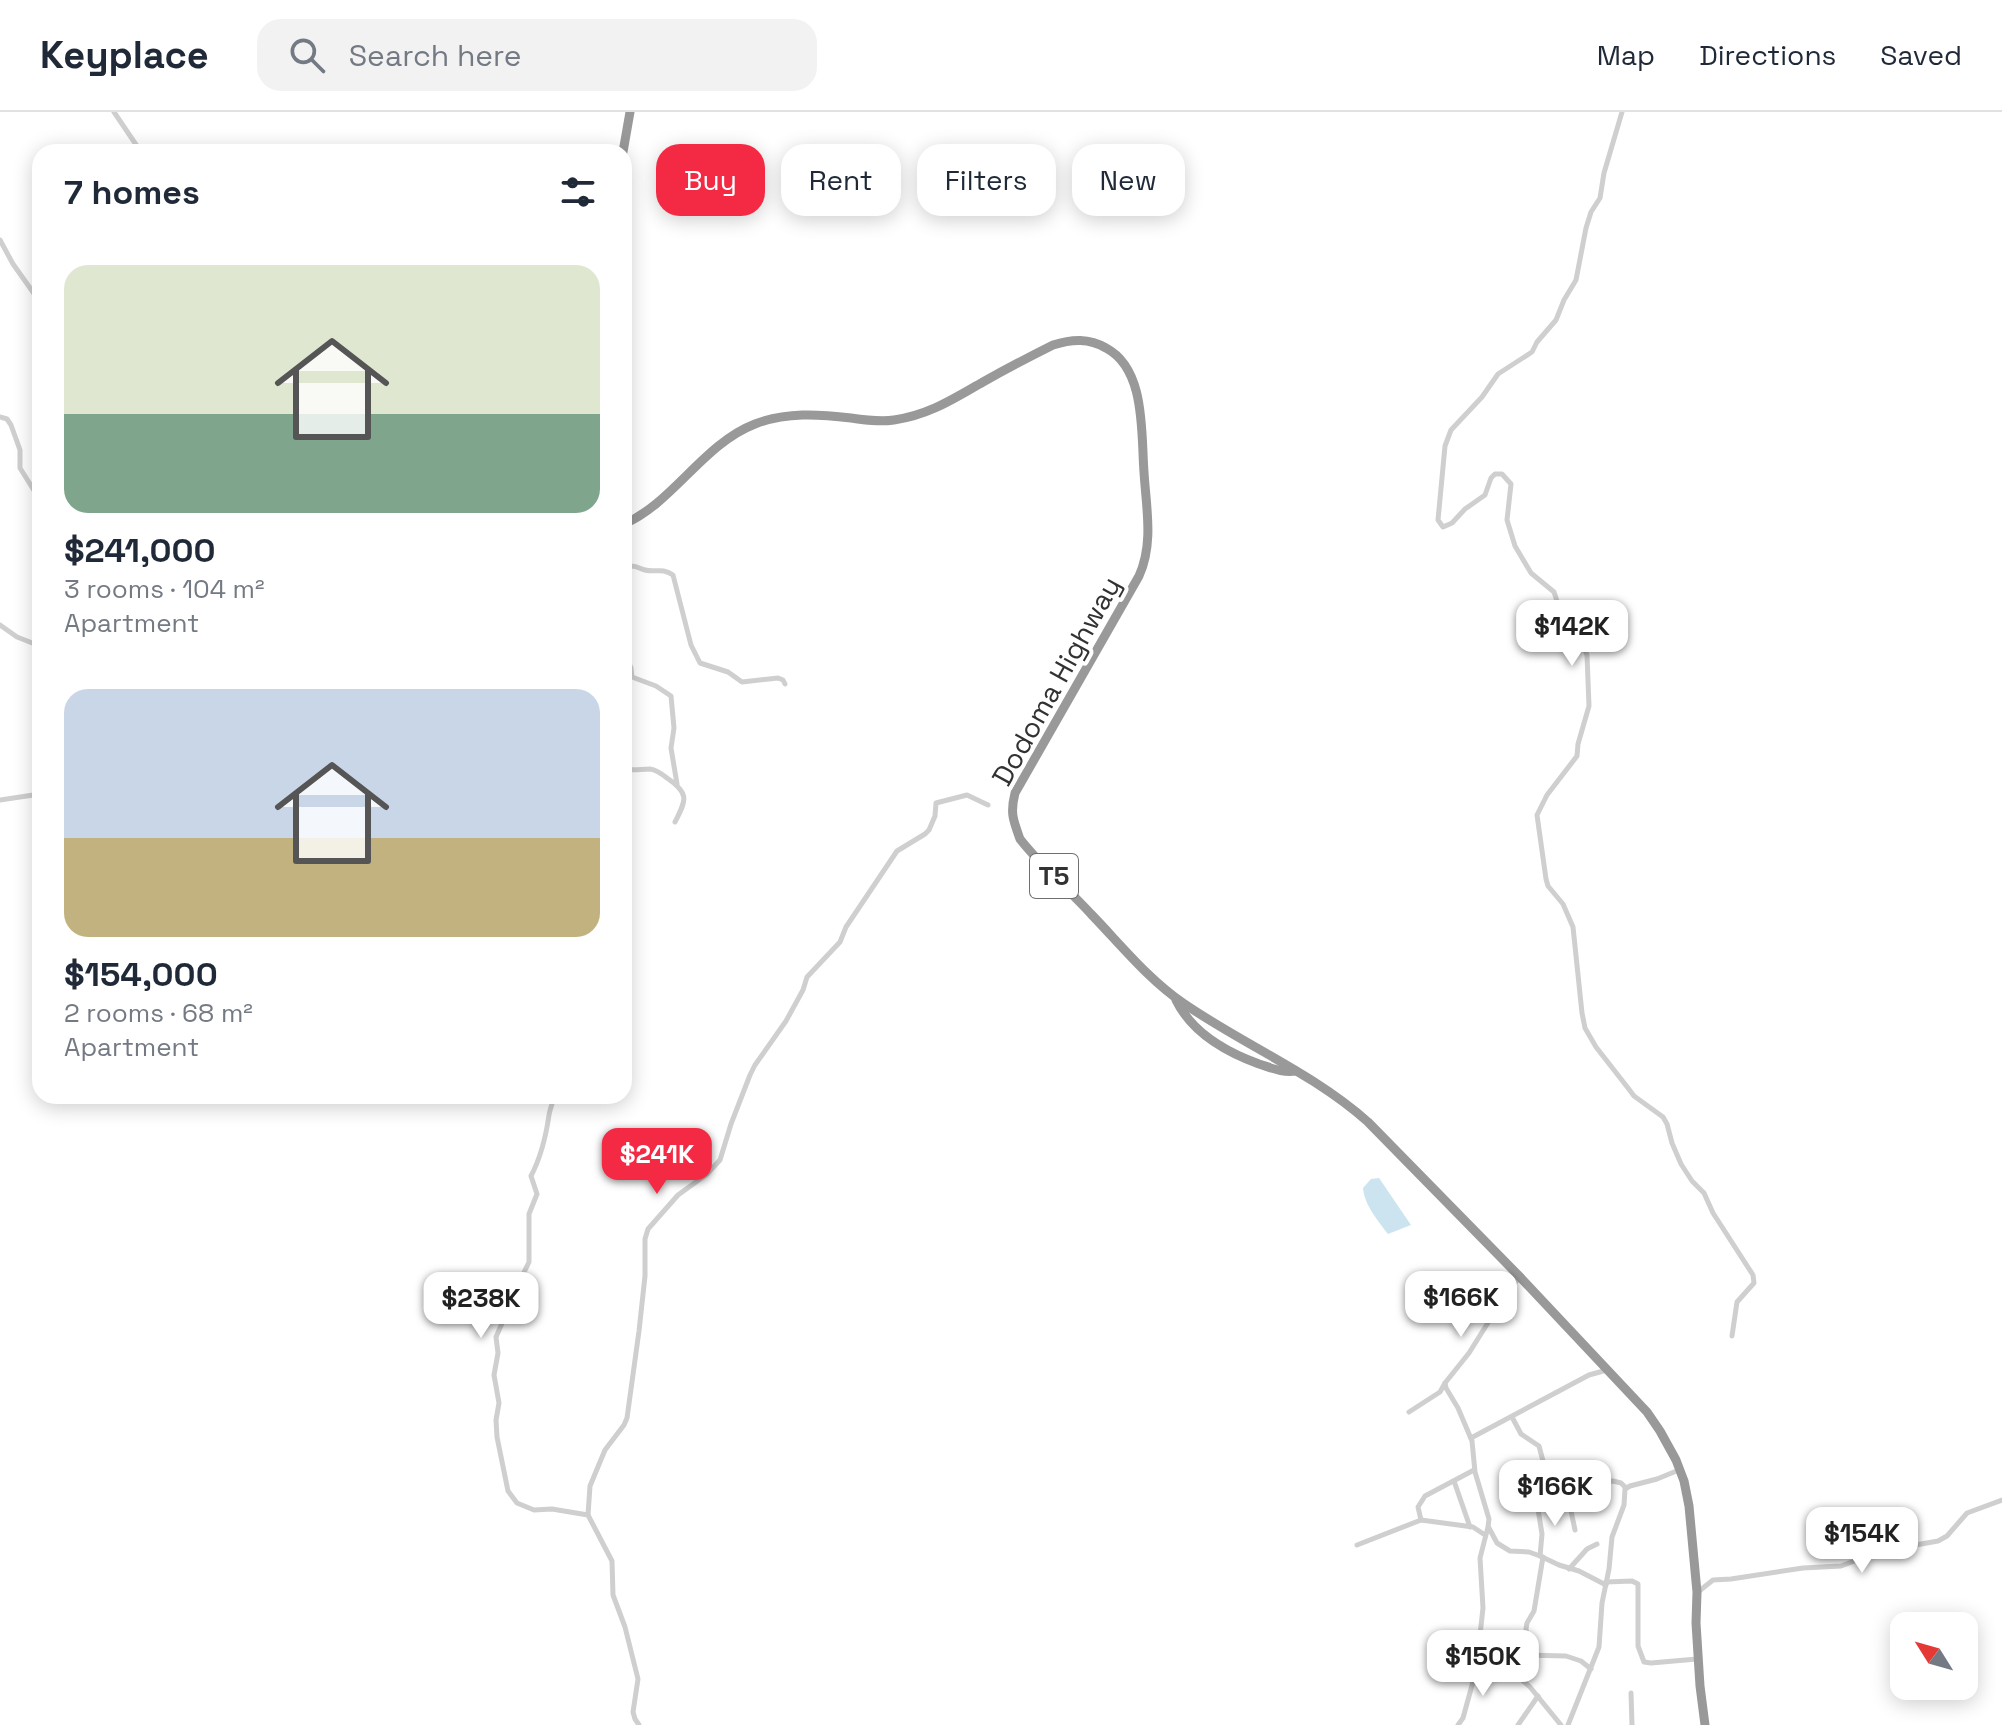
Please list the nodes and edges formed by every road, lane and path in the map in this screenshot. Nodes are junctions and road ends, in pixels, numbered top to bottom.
1 (114, 112) edge
2 (630, 112) edge
3 (1622, 112) edge
4 (136, 144) edge
5 (624, 144) edge
6 (0, 240) edge
7 (32, 291) edge
8 (0, 417) edge
9 (32, 488) edge
10 (632, 519) edge
11 (632, 566) edge
12 (0, 625) edge
13 (32, 643) edge
14 (632, 677) edge
15 (785, 684) dead end
16 (632, 770) edge
17 (677, 784) junction
18 (32, 795) edge
19 (0, 800) edge
20 (988, 805) dead end
21 (675, 822) dead end
22 (1175, 997) junction
23 (1297, 1071) junction
24 (552, 1104) edge
25 (1520, 1277) junction
26 (1732, 1336) dead end
27 (1608, 1369) junction
28 (1445, 1383) junction
29 (1409, 1412) dead end
30 (1512, 1417) junction
31 (1471, 1438) junction
32 (1679, 1469) junction
33 (1474, 1470) junction
34 (1454, 1481) junction
35 (1626, 1488) junction
36 (1562, 1491) junction
37 (2002, 1500) edge
38 (588, 1515) junction
39 (1421, 1520) junction
40 (1470, 1527) junction
41 (1488, 1527) junction
42 (1575, 1530) dead end
43 (1485, 1535) junction
44 (1597, 1544) dead end
45 (1357, 1545) dead end
46 (1541, 1556) junction
47 (1569, 1569) junction
48 (1606, 1583) junction
49 (1697, 1592) junction
50 (1489, 1654) junction
51 (1529, 1655) junction
52 (1698, 1659) junction
53 (1591, 1669) junction
54 (1631, 1693) dead end
55 (1538, 1696) junction
56 (639, 1725) edge
57 (1458, 1725) edge
58 (1518, 1725) edge
59 (1561, 1725) edge
60 (1568, 1725) edge
61 (1632, 1725) edge
62 (1705, 1725) edge

1 - 4 street
2 - 5 highway
3 - 26 street
6 - 7 street
8 - 9 street
10 - 22 highway, Dodoma Highway / T5
11 - 15 street
12 - 13 street
14 - 17 street
16 - 17 street
17 - 21 street
18 - 19 street
20 - 38 street
22 - 23 highway, Dodoma Highway / T5
22 - 23 highway
23 - 25 highway, Dodoma Highway / T5
24 - 38 street
25 - 27 highway, Dodoma Highway / T5
25 - 28 street
27 - 30 street
27 - 32 highway, Dodoma Highway / T5
28 - 29 street
28 - 31 street
30 - 31 street
30 - 36 street
31 - 33 street
32 - 35 street
32 - 49 highway, Dodoma Highway / T5
33 - 34 street
33 - 41 street
34 - 39 street
34 - 40 street
35 - 36 street
35 - 48 street
36 - 42 street
36 - 46 street
37 - 49 street
38 - 56 street
39 - 40 street
39 - 45 street
40 - 43 street
41 - 43 street
41 - 46 street
43 - 50 street
44 - 47 street
46 - 47 street
46 - 51 street
47 - 48 street
48 - 52 street
48 - 53 street
49 - 52 highway, Dodoma Highway / T5
50 - 51 street
50 - 55 street
50 - 57 street
51 - 53 street
52 - 62 highway, Dodoma Highway / T5
53 - 60 street
54 - 61 street
55 - 58 street
55 - 59 street

